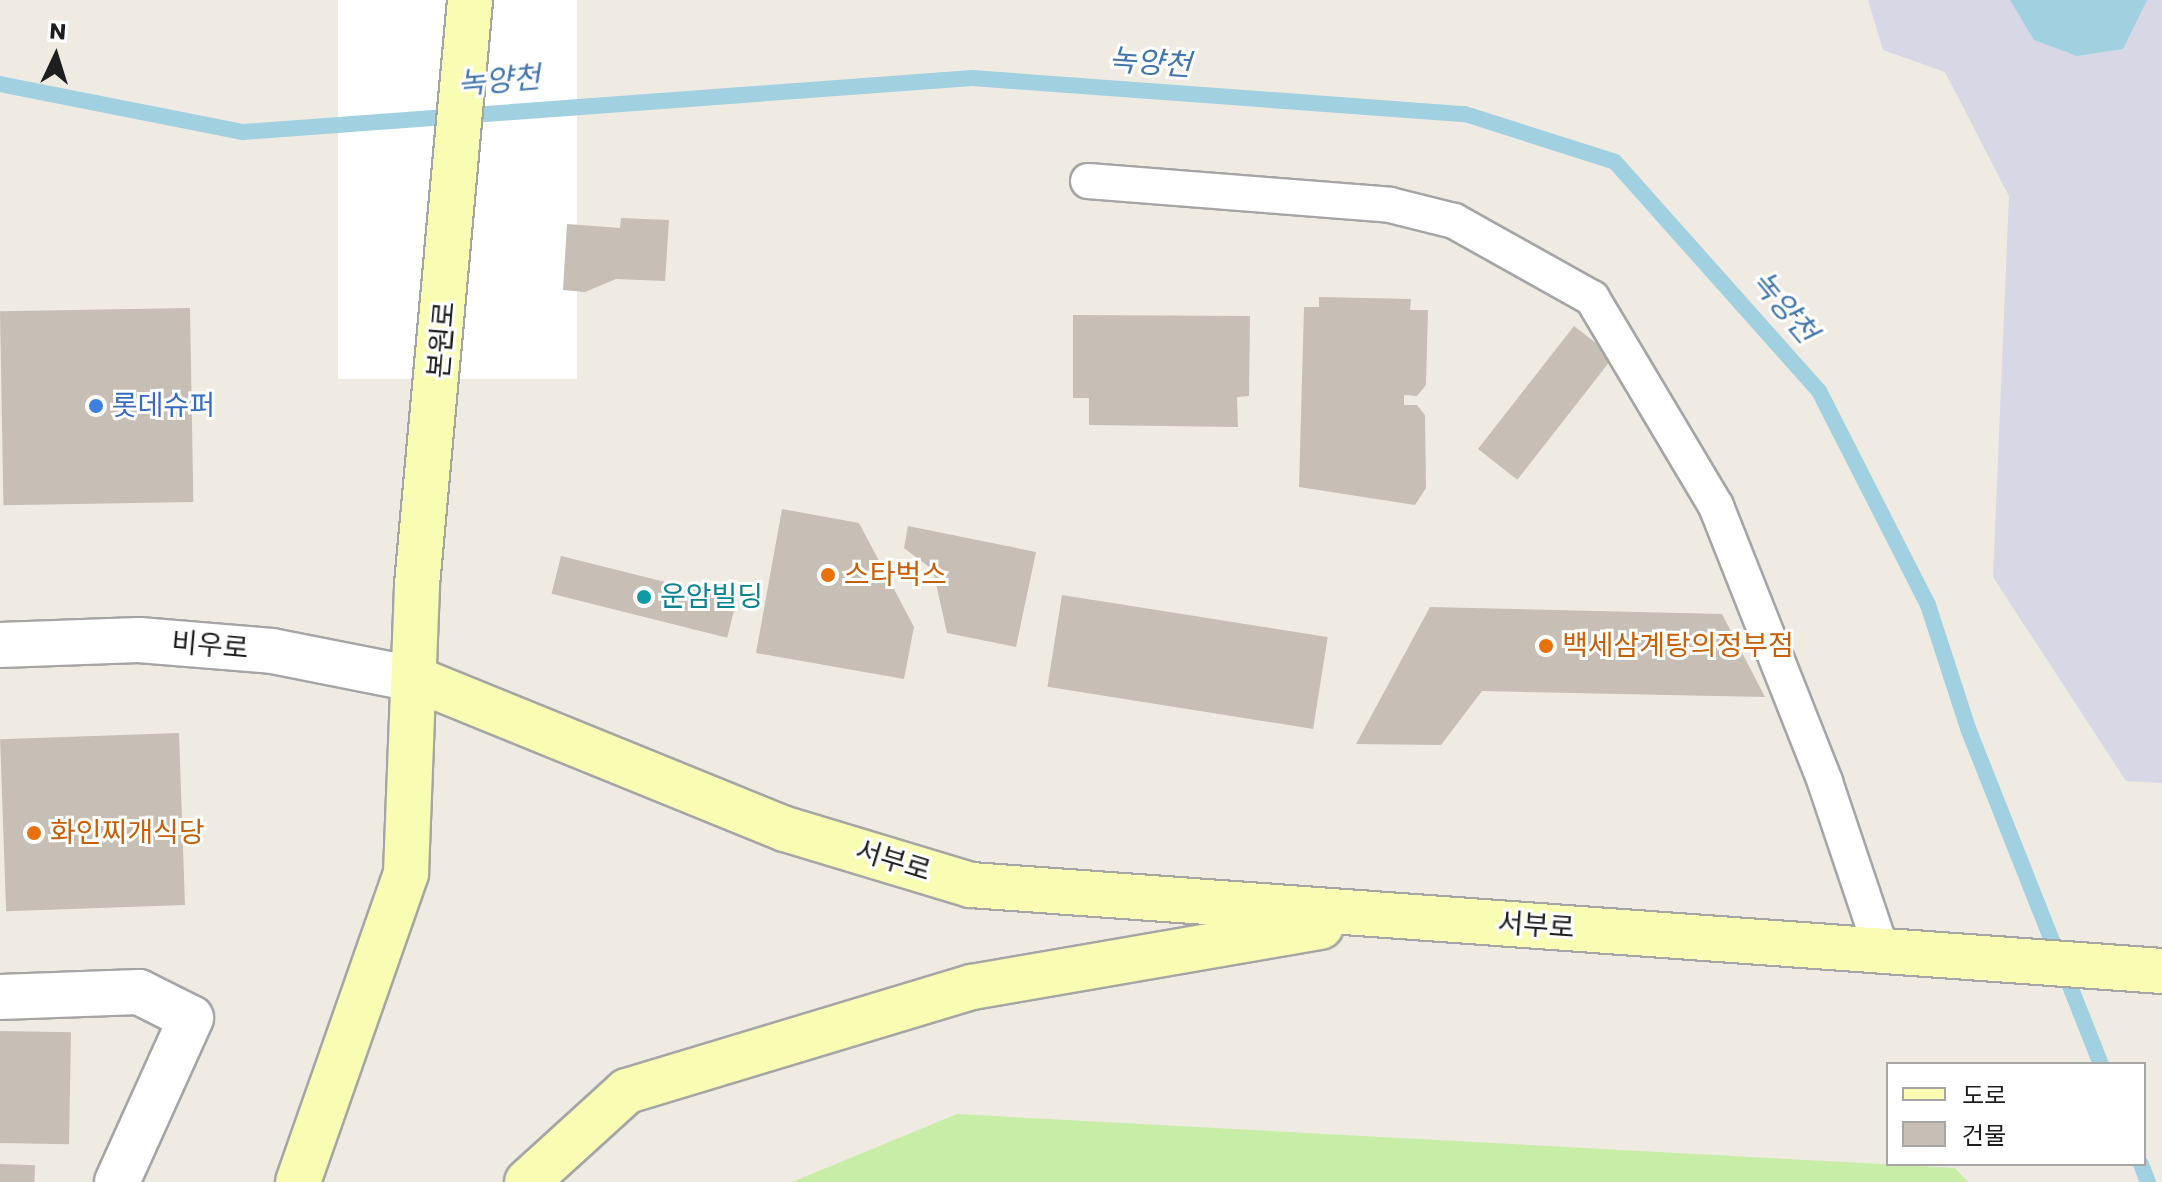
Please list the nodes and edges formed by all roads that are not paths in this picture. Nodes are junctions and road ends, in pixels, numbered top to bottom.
1 (470, 0) edge
2 (1088, 181) dead end
3 (0, 645) edge
4 (418, 680) junction
5 (1390, 915) junction
6 (1899, 953) junction
7 (2162, 971) edge
8 (0, 997) edge
9 (117, 1182) edge
10 (298, 1182) edge
11 (527, 1182) edge

1 - 4 street, 본원로
2 - 6 lane
3 - 4 street, 비우로
4 - 5 street, 서부로
4 - 10 street
5 - 6 street, 서부로
5 - 11 street
6 - 7 street, 서부로
8 - 9 street

